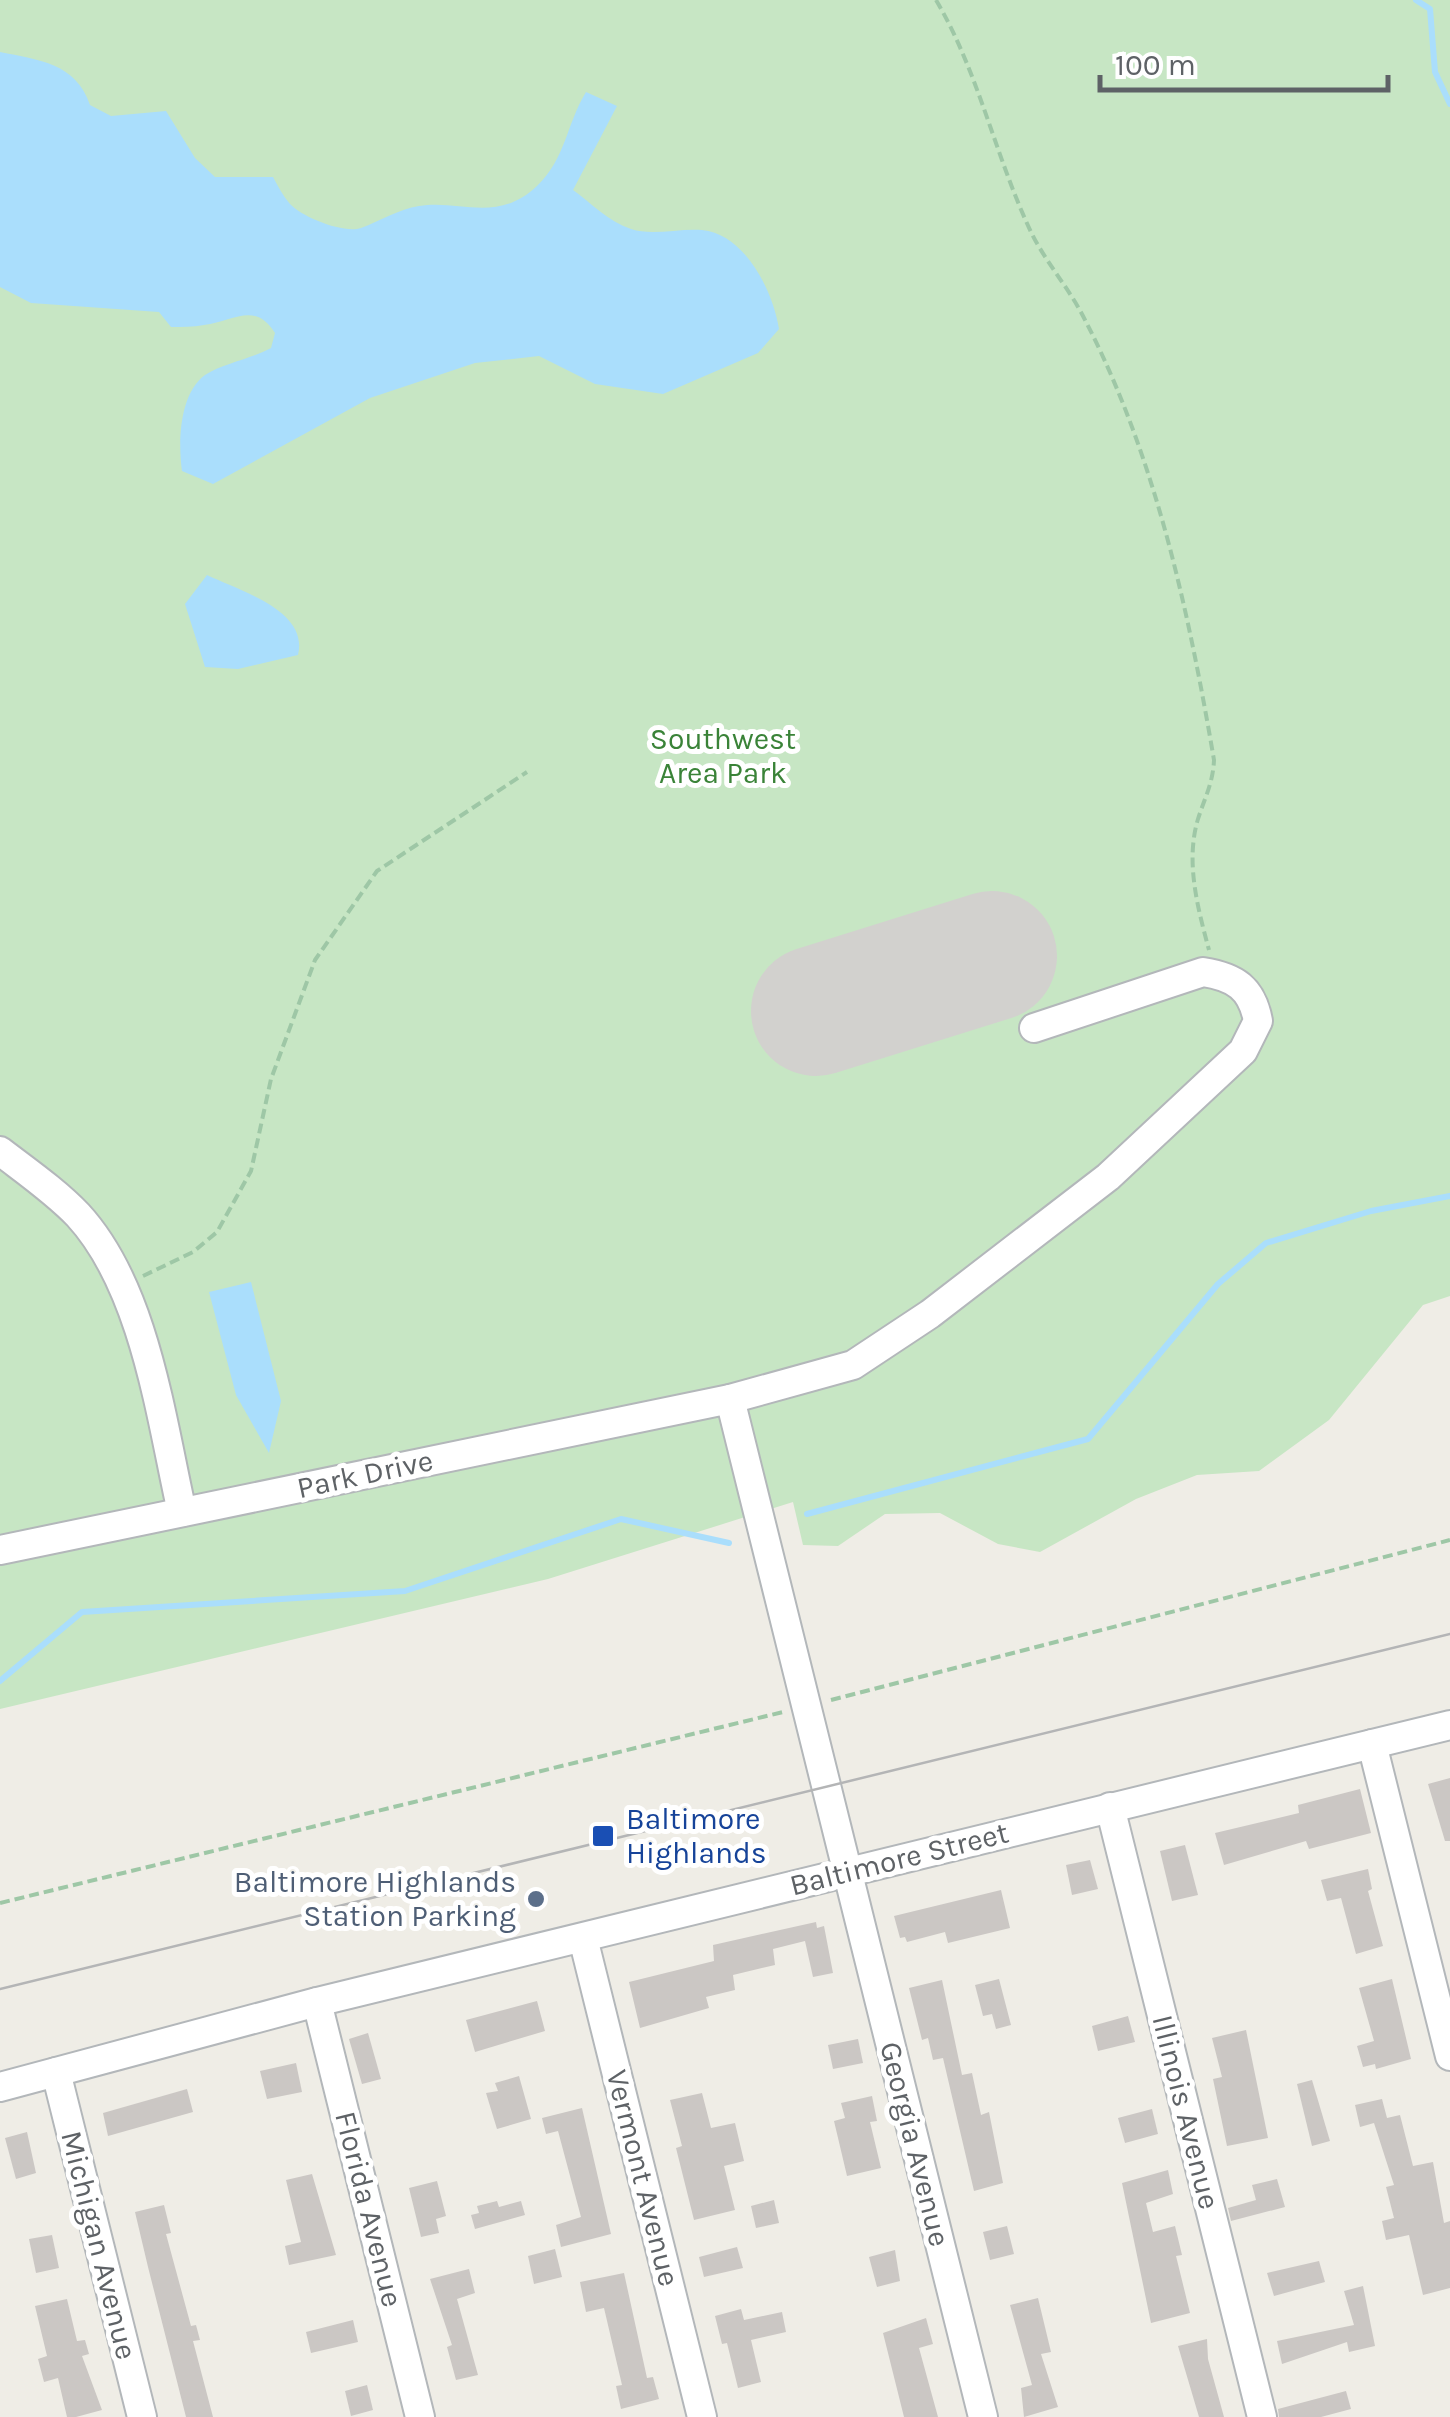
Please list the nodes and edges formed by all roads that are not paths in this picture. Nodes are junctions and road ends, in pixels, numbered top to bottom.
1 (1034, 1028) dead end
2 (0, 1151) edge
3 (730, 1399) junction
4 (182, 1512) junction
5 (0, 1550) edge
6 (1450, 1725) edge
7 (1372, 1744) junction
8 (1110, 1807) junction
9 (847, 1872) junction
10 (583, 1938) junction
11 (317, 2002) junction
12 (1450, 2056) edge
13 (56, 2072) junction
14 (0, 2086) edge
15 (142, 2417) edge
16 (420, 2417) edge
17 (702, 2417) edge
18 (982, 2417) edge
19 (1262, 2417) edge

1 - 3 street, Park Drive
2 - 4 street
3 - 4 street, Park Drive
3 - 9 street
4 - 5 street, Park Drive
6 - 7 street, Baltimore Street
7 - 8 street, Baltimore Street
7 - 12 street
8 - 9 street, Baltimore Street
8 - 19 street, Illinois Avenue
9 - 10 street, Baltimore Street
9 - 18 street, Georgia Avenue
10 - 11 street, Baltimore Street
10 - 17 street, Vermont Avenue
11 - 13 street, Baltimore Street
11 - 16 street, Florida Avenue
13 - 14 street, Baltimore Street
13 - 15 street, Michigan Avenue

